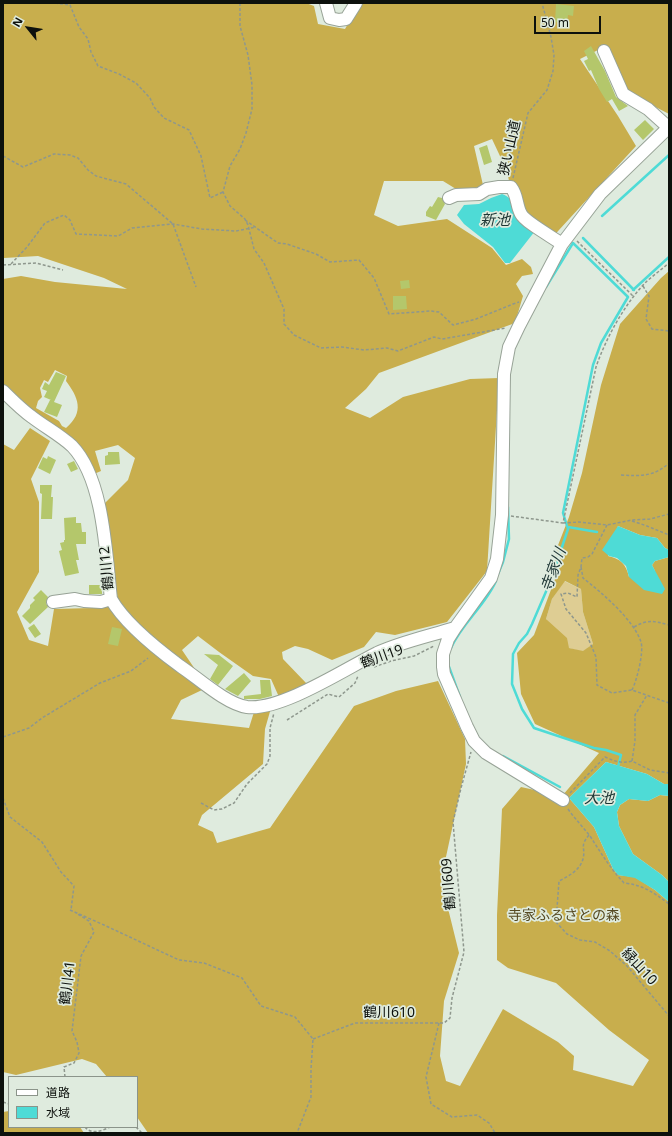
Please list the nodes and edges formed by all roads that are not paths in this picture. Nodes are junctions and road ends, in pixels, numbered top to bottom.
1 (326, 3) edge
2 (356, 3) edge
3 (604, 51) dead end
4 (669, 127) edge
5 (448, 198) dead end
6 (562, 244) junction
7 (3, 391) edge
8 (111, 599) junction
9 (54, 602) dead end
10 (455, 628) junction
11 (563, 800) road end

1 - 2 street
3 - 4 street
4 - 6 street
5 - 6 street
6 - 10 street
7 - 8 street, 鶴川12
8 - 9 street
8 - 10 street, 鶴川12
10 - 11 street

